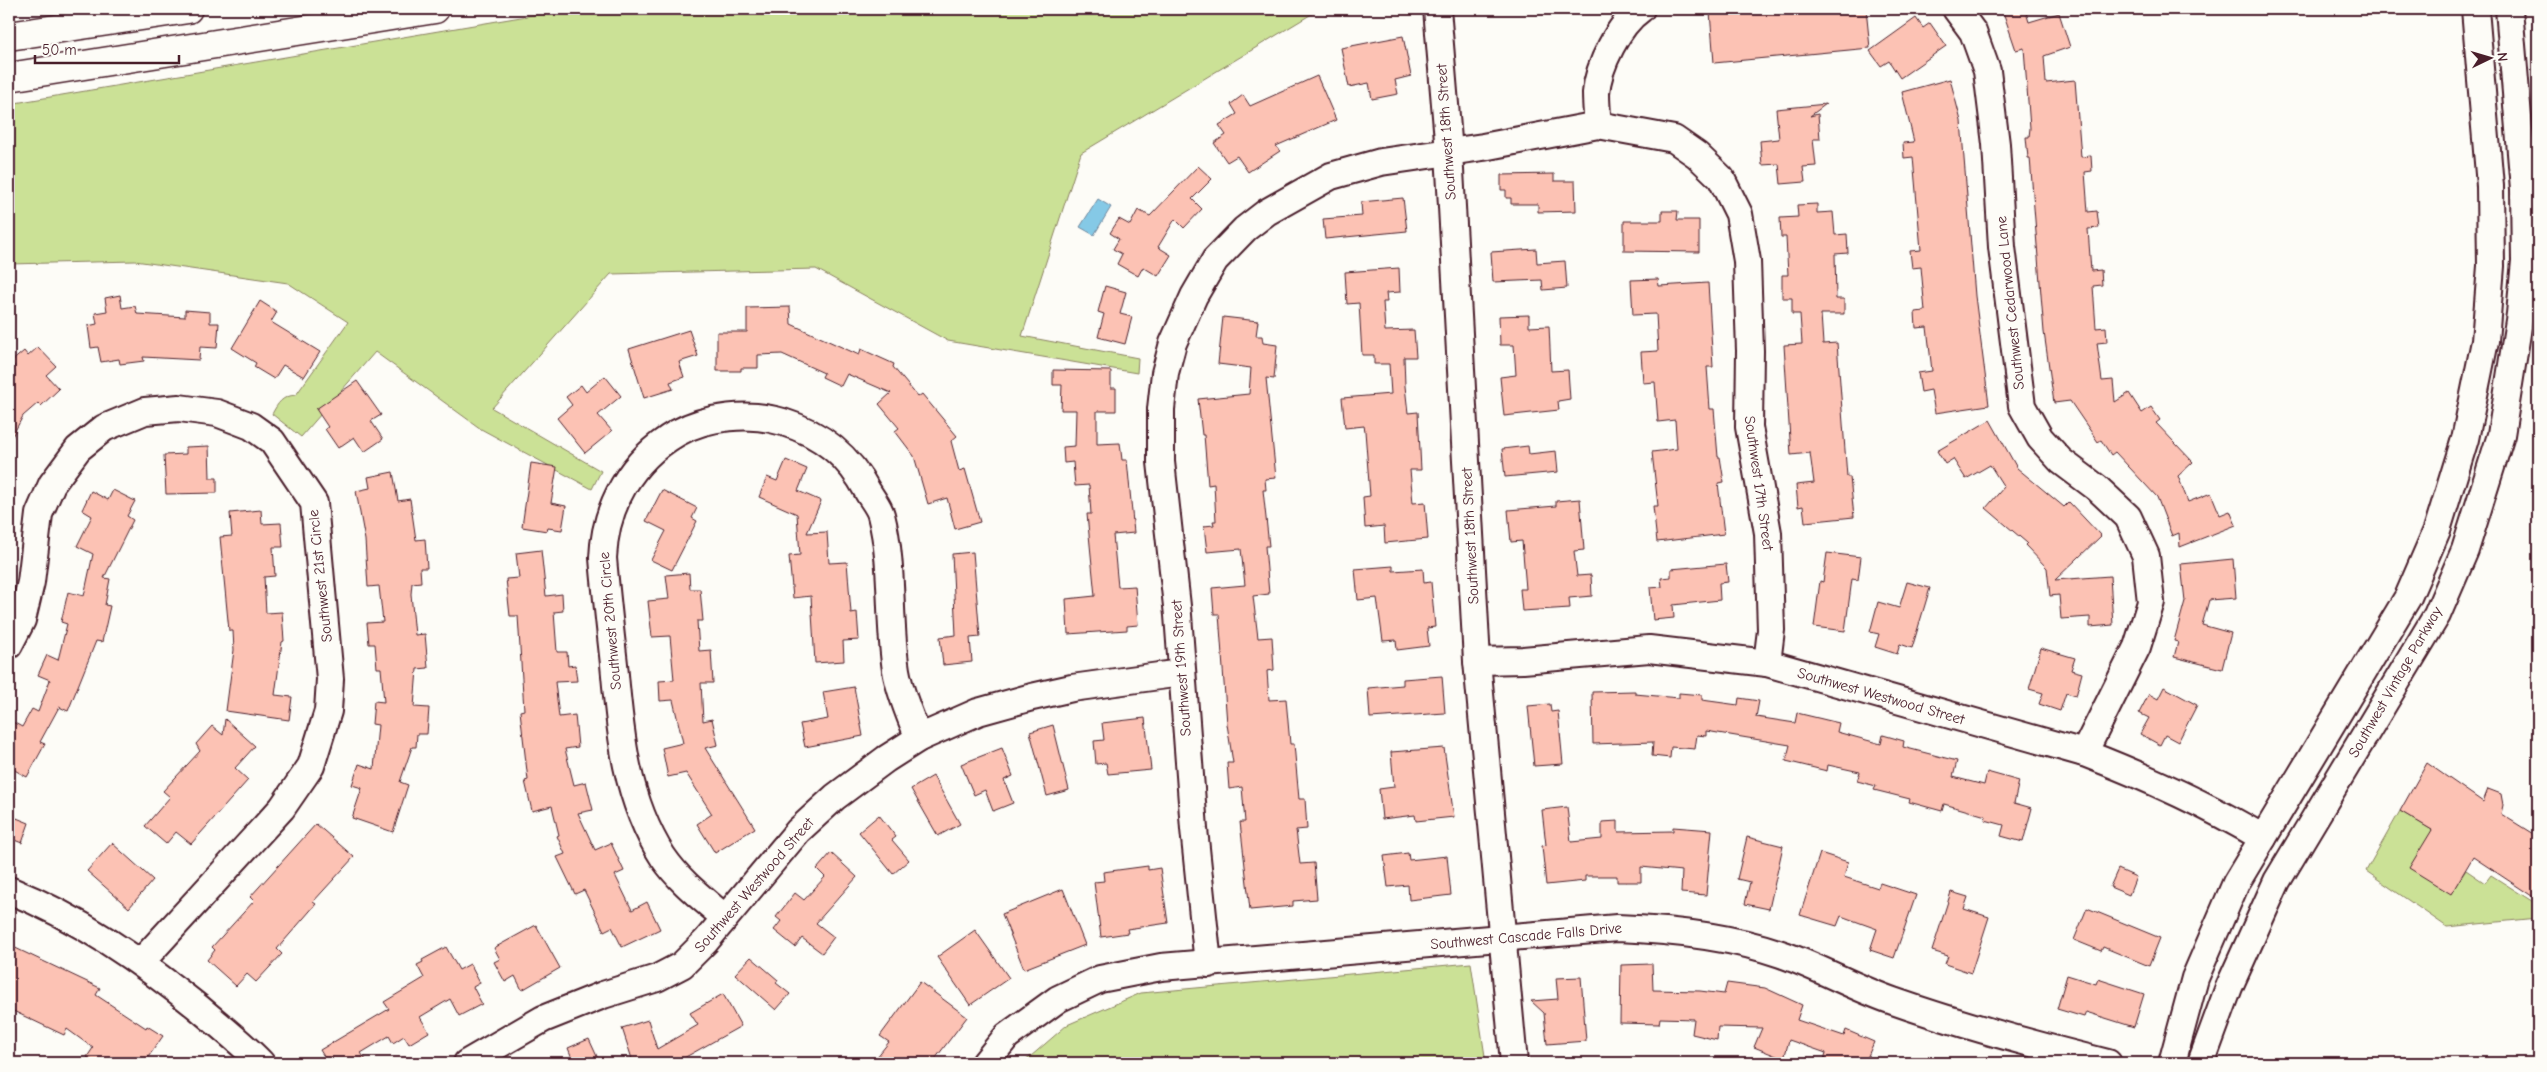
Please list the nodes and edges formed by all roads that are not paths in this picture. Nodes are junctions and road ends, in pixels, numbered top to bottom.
1 (188, 9) edge
2 (435, 9) edge
3 (1437, 9) edge
4 (1641, 9) edge
5 (1956, 9) edge
6 (2475, 9) edge
7 (2509, 9) edge
8 (337, 17) edge
9 (9, 36) edge
10 (9, 77) edge
11 (1598, 125) junction
12 (1449, 152) junction
13 (9, 645) edge
14 (1477, 661) junction
15 (1767, 663) junction
16 (1182, 673) junction
17 (919, 738) junction
18 (2084, 753) junction
19 (2263, 838) junction
20 (9, 890) edge
21 (725, 918) junction
22 (1504, 938) junction
23 (141, 962) junction
24 (1208, 964) junction
25 (261, 1063) edge
26 (467, 1063) edge
27 (985, 1063) edge
28 (1514, 1063) edge
29 (2108, 1063) edge
30 (2172, 1063) edge
31 (2201, 1063) edge

1 - 9 main road
2 - 8 main road
3 - 12 street, Southwest 18th Street
4 - 11 street
5 - 18 street, Southwest Cedarwood Lane
6 - 19 street
7 - 31 street, Southwest Vintage Parkway
8 - 10 main road
11 - 12 street, Southwest 19th Street
11 - 15 street, Southwest 17th Street
12 - 14 street, Southwest 18th Street
12 - 16 street, Southwest 19th Street
13 - 23 street, Southwest 21st Circle
14 - 15 street, Southwest Westwood Street
14 - 22 street, Southwest 18th Street
15 - 18 street, Southwest Westwood Street
16 - 17 street, Southwest Westwood Street
16 - 24 street, Southwest 19th Street
17 - 21 street, Southwest Westwood Street
17 - 21 street, Southwest 20th Circle
18 - 19 street, Southwest Westwood Street
19 - 30 street
20 - 23 street
21 - 26 street, Southwest Westwood Street
22 - 24 street, Southwest Cascade Falls Drive
22 - 28 street, Southwest 18th Street
22 - 29 street, Southwest Cascade Falls Drive
23 - 25 street
24 - 27 street, Southwest Cascade Falls Drive

